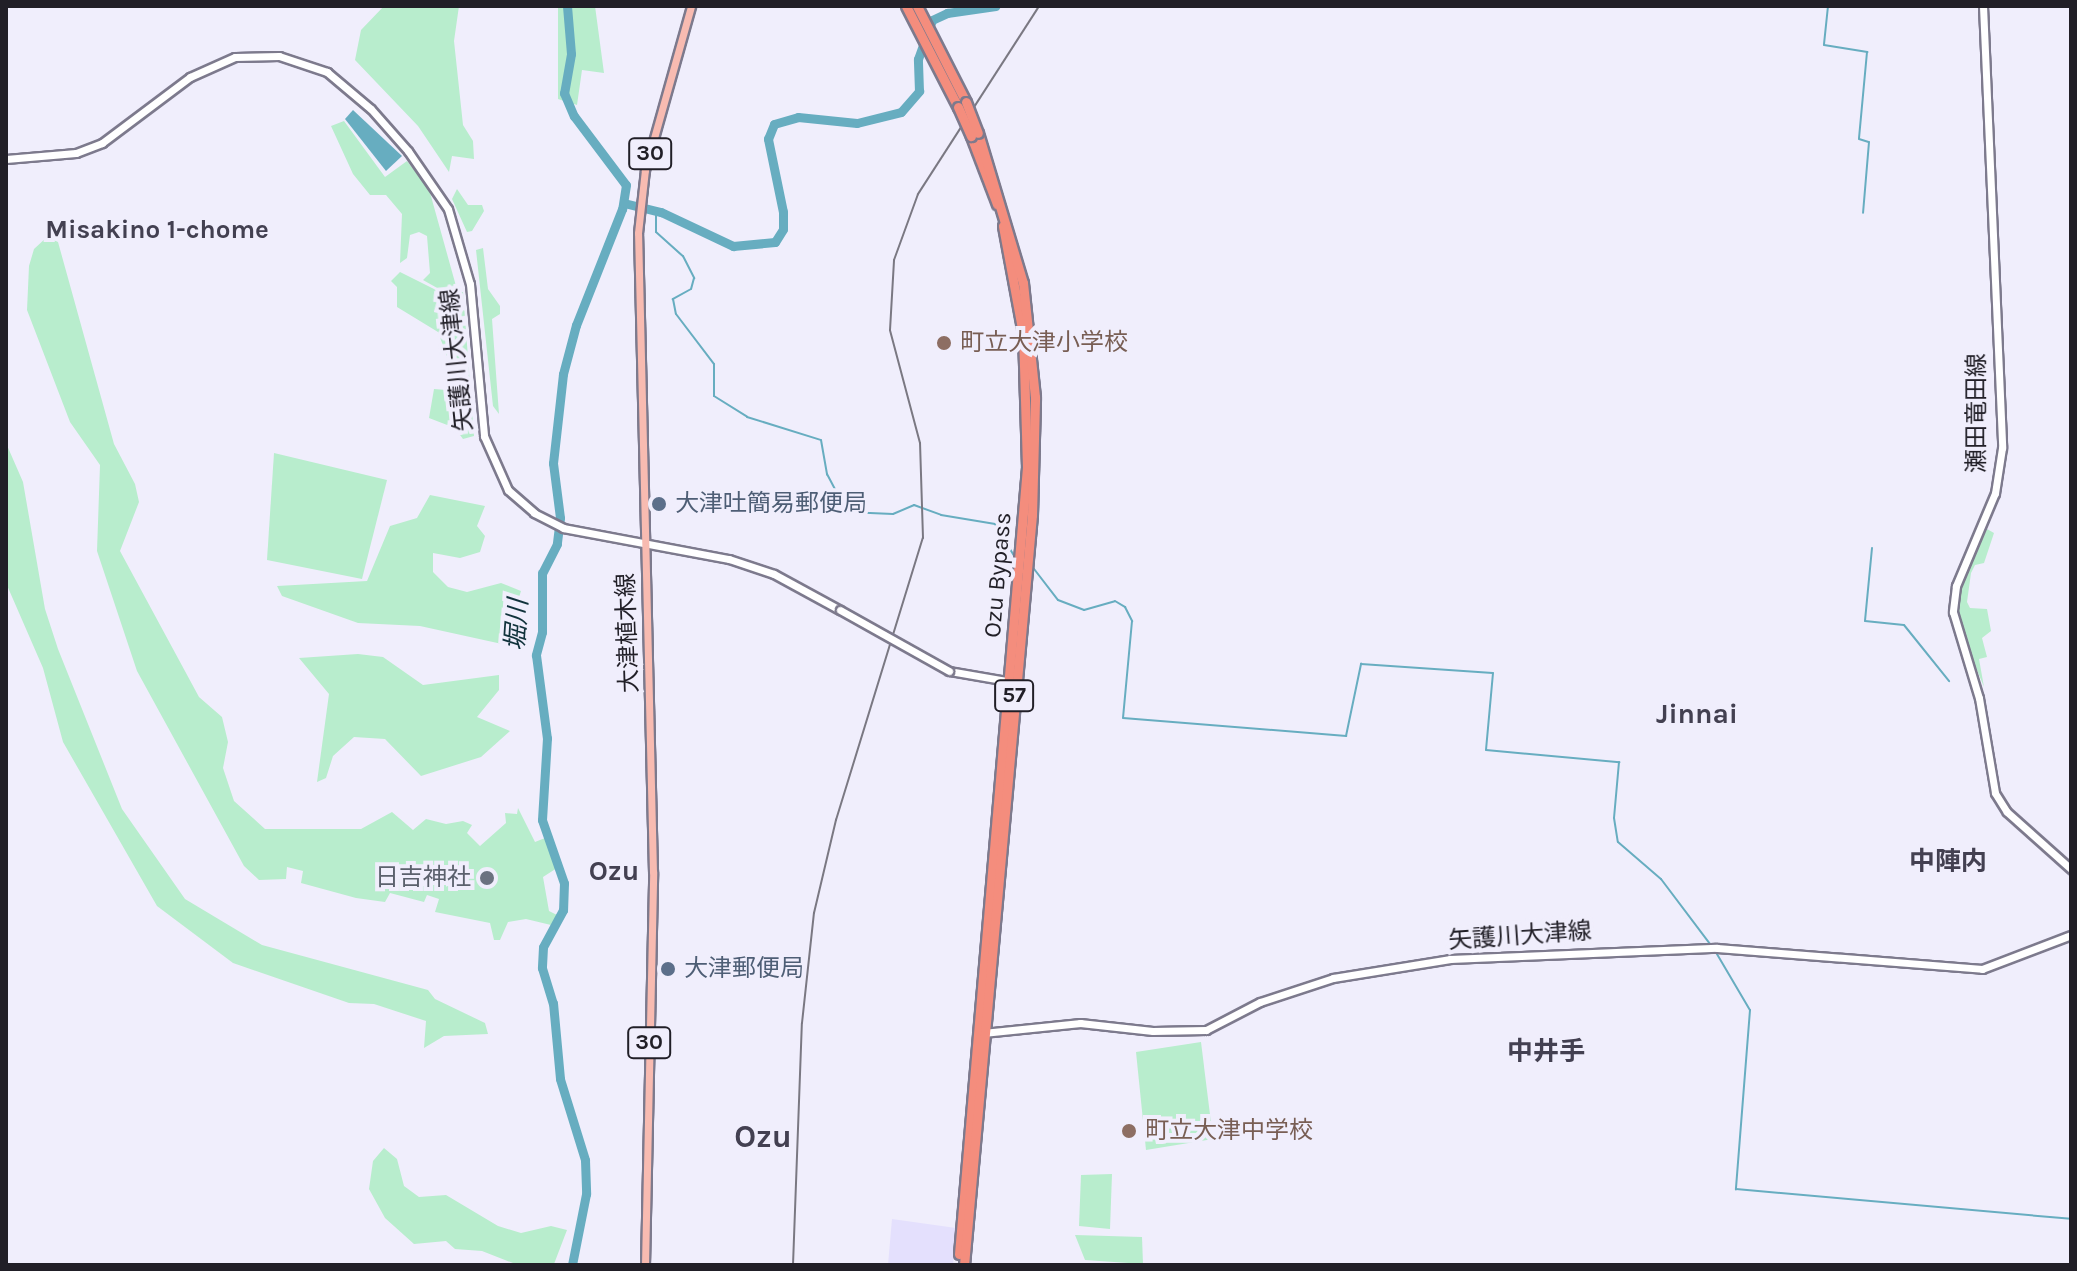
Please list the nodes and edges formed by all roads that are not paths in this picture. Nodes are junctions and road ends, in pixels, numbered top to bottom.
1 (691, 6) edge
2 (906, 6) edge
3 (917, 6) edge
4 (1983, 6) edge
5 (920, 22) junction
6 (6, 159) edge
7 (645, 542) junction
8 (1012, 682) junction
9 (2071, 869) edge
10 (2071, 935) edge
11 (982, 1033) junction
12 (645, 1265) edge
13 (961, 1265) edge

1 - 7 main road, 大津植木線 / 30
2 - 5 highway, Ozu Bypass / 57
3 - 5 highway, Ozu Bypass / 57
4 - 9 main road, 瀬田竜田線
5 - 8 highway, Ozu Bypass / 57, bridge
6 - 7 main road, 矢護川大津線
7 - 8 main road, 矢護川大津線, bridge
7 - 12 main road, 大津植木線 / 30
8 - 11 highway, Ozu Bypass / 57
10 - 11 main road, 矢護川大津線
11 - 13 highway, Ozu Bypass / 57

